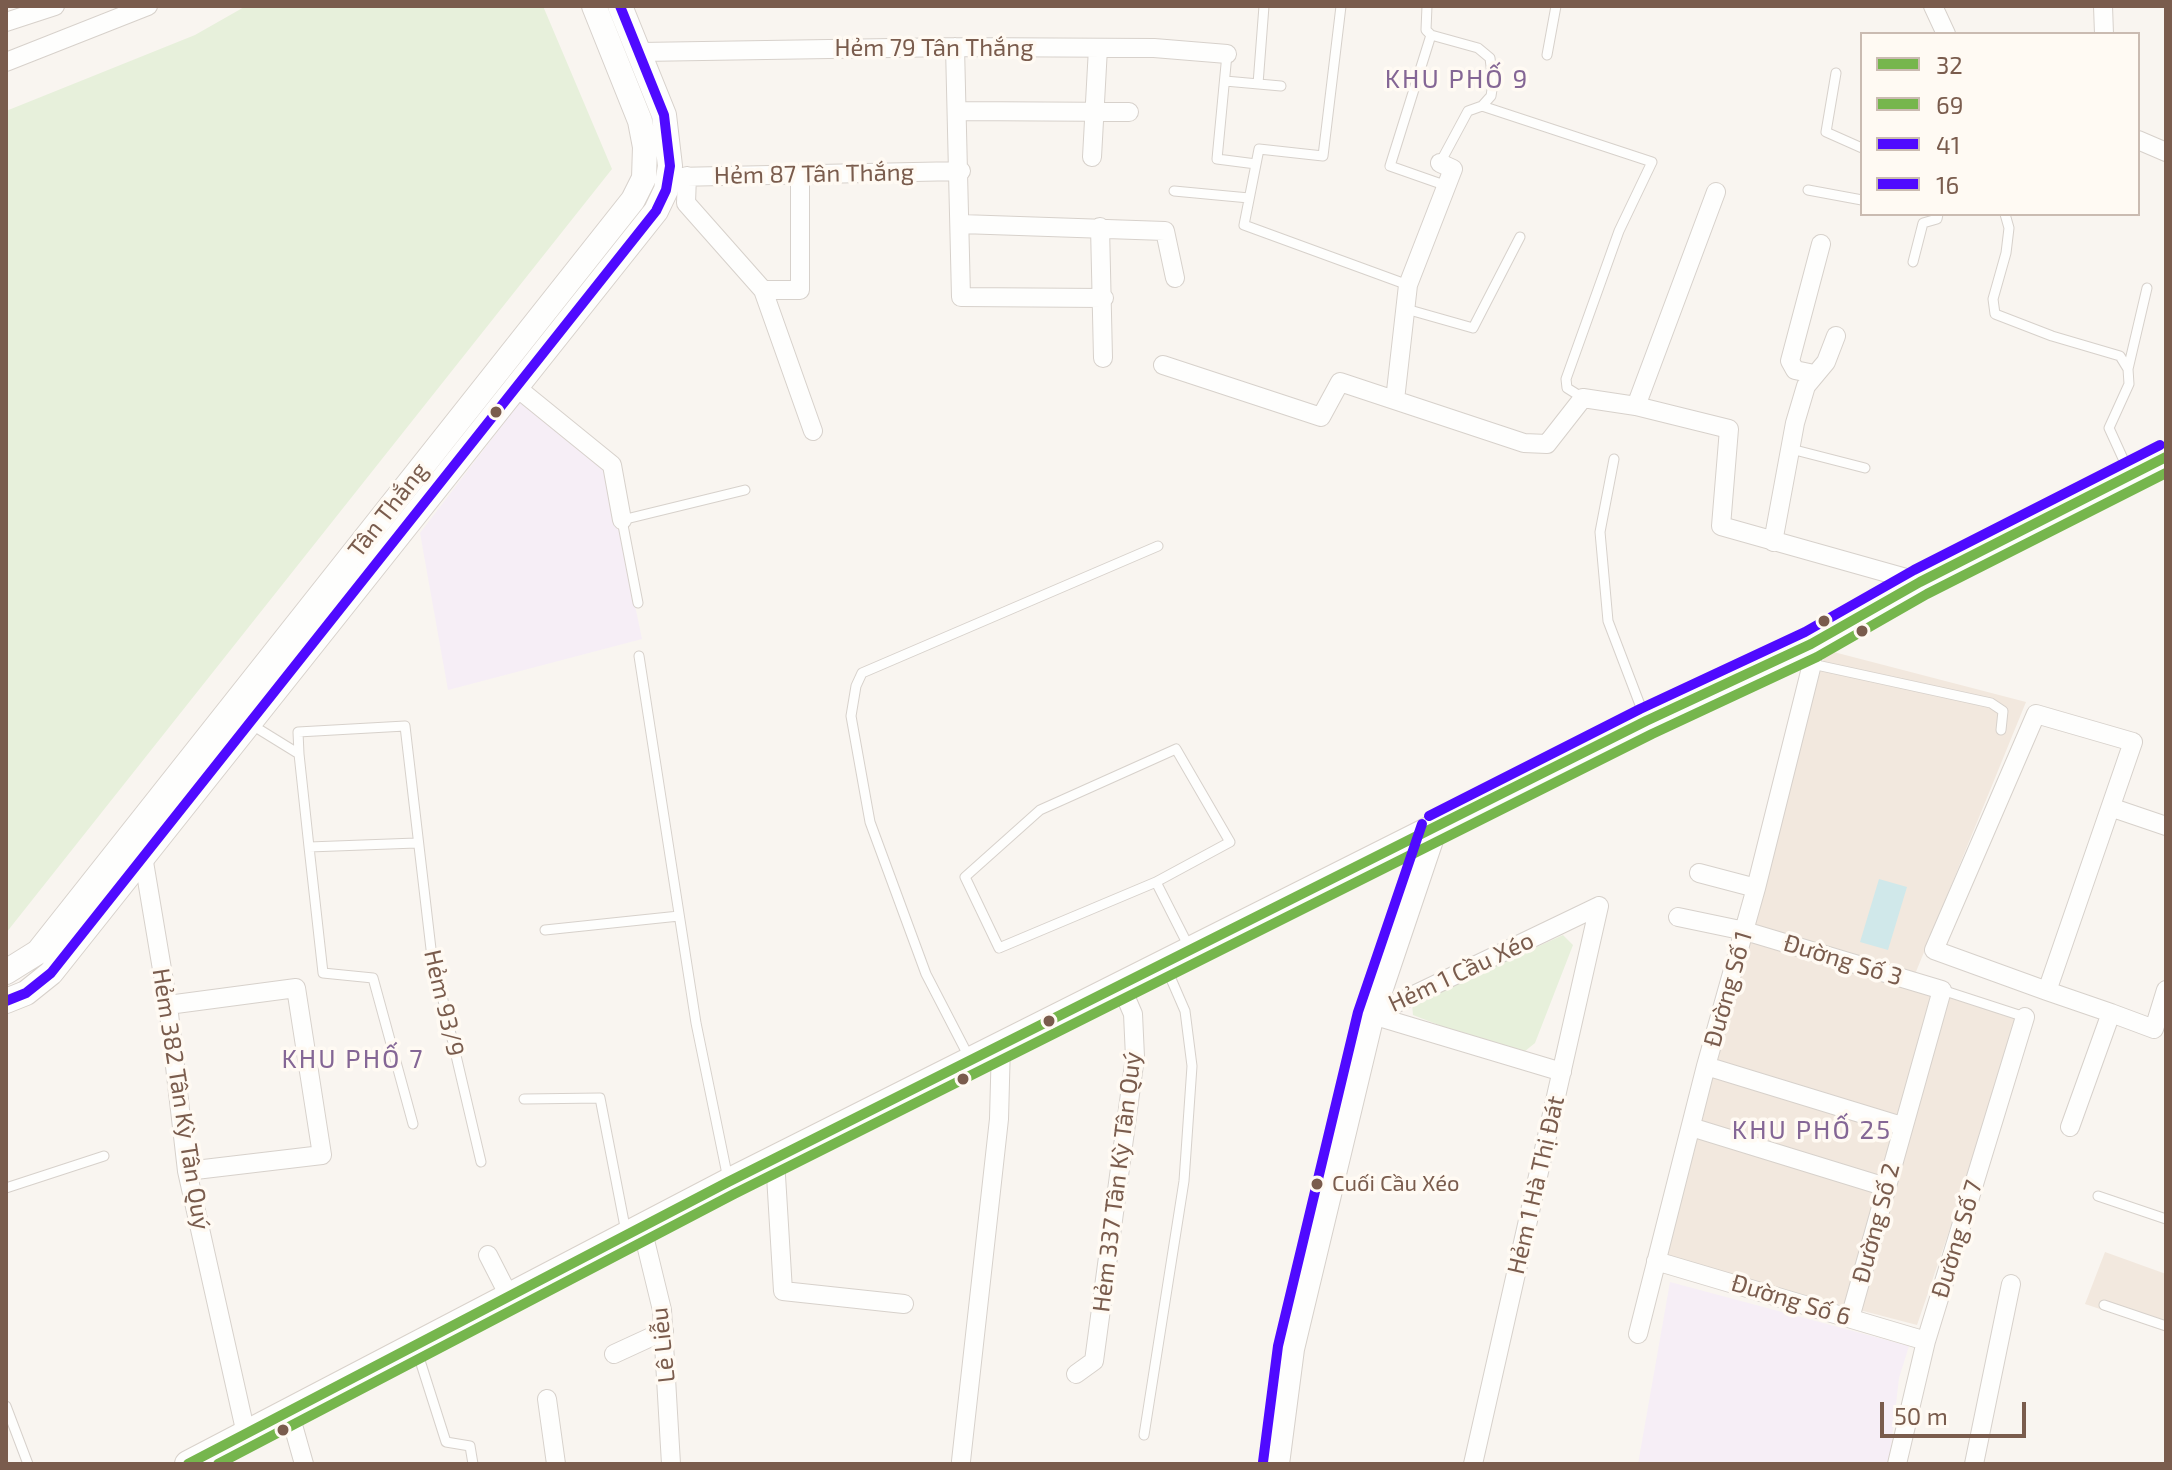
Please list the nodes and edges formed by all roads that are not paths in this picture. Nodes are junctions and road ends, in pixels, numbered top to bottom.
1 (55, 6) edge
2 (148, 6) edge
3 (594, 6) edge
4 (620, 6) edge
5 (1264, 6) edge
6 (1341, 6) edge
7 (1427, 6) edge
8 (1556, 6) edge
9 (1933, 6) edge
10 (2103, 6) edge
11 (6, 22) edge
12 (1945, 32) edge
13 (2104, 32) edge
14 (1431, 35) junction
15 (955, 47) junction
16 (1098, 48) junction
17 (640, 52) junction
18 (1227, 54) joint
19 (1547, 55) dead end
20 (6, 62) edge
21 (617, 62) junction
22 (1836, 73) dead end
23 (1225, 81) junction
24 (1258, 84) junction
25 (1281, 86) dead end
26 (1482, 106) junction
27 (1092, 110) junction
28 (958, 111) junction
29 (1129, 112) dead end
30 (2140, 141) edge
31 (1860, 147) edge
32 (2166, 152) edge
33 (1092, 157) dead end
34 (1440, 163) joint
35 (1256, 164) junction
36 (961, 171) junction
37 (800, 175) junction
38 (666, 177) junction
39 (1447, 186) junction
40 (1808, 190) dead end
41 (1174, 191) dead end
42 (1716, 192) dead end
43 (1249, 198) junction
44 (1860, 200) edge
45 (1938, 216) edge
46 (2006, 216) edge
47 (961, 224) junction
48 (1100, 227) junction
49 (1520, 237) dead end
50 (1821, 244) dead end
51 (1913, 262) dead end
52 (1175, 278) dead end
53 (1408, 285) junction
54 (2147, 288) dead end
55 (763, 290) junction
56 (1104, 298) junction
57 (1406, 309) junction
58 (1836, 336) dead end
59 (1103, 358) dead end
60 (1163, 365) dead end
61 (2128, 369) junction
62 (1814, 374) junction
63 (516, 387) junction
64 (1583, 398) junction
65 (1395, 400) junction
66 (1636, 406) junction
67 (813, 431) dead end
68 (1791, 449) junction
69 (2166, 457) edge
70 (1614, 459) dead end
71 (1865, 468) dead end
72 (2131, 475) junction
73 (745, 490) dead end
74 (622, 520) junction
75 (1773, 542) junction
76 (1158, 546) dead end
77 (1920, 582) junction
78 (638, 603) dead end
79 (1811, 654) junction
80 (639, 656) dead end
81 (1646, 721) junction
82 (249, 723) junction
83 (2001, 730) dead end
84 (299, 754) junction
85 (2113, 808) junction
86 (2166, 826) edge
87 (1435, 828) junction
88 (416, 843) junction
89 (309, 847) junction
90 (143, 856) junction
91 (1699, 873) dead end
92 (1156, 882) junction
93 (1756, 888) junction
94 (1599, 906) joint
95 (679, 916) junction
96 (1678, 917) dead end
97 (545, 930) dead end
98 (1745, 931) junction
99 (1190, 950) junction
100 (1164, 962) junction
101 (6, 972) edge
102 (1120, 984) junction
103 (1942, 990) junction
104 (2166, 990) edge
105 (2047, 991) junction
106 (6, 1001) edge
107 (168, 1005) junction
108 (2111, 1013) junction
109 (1372, 1015) junction
110 (2025, 1017) joint
111 (1001, 1044) junction
112 (971, 1060) junction
113 (1706, 1066) junction
114 (1562, 1072) junction
115 (524, 1099) dead end
116 (413, 1124) dead end
117 (1902, 1126) junction
118 (1691, 1127) junction
119 (2070, 1127) dead end
120 (104, 1156) dead end
121 (775, 1159) junction
122 (481, 1162) dead end
123 (187, 1171) junction
124 (728, 1182) junction
125 (1886, 1187) junction
126 (6, 1188) edge
127 (2098, 1196) dead end
128 (2166, 1219) edge
129 (634, 1232) junction
130 (488, 1255) dead end
131 (1656, 1261) junction
132 (2011, 1284) dead end
133 (510, 1298) junction
134 (904, 1304) dead end
135 (2104, 1305) dead end
136 (1850, 1318) junction
137 (2166, 1326) edge
138 (664, 1331) junction
139 (1638, 1334) dead end
140 (1926, 1341) junction
141 (416, 1348) junction
142 (614, 1354) dead end
143 (1076, 1374) dead end
144 (547, 1399) dead end
145 (6, 1406) edge
146 (289, 1411) junction
147 (246, 1434) junction
148 (1144, 1435) dead end
149 (961, 1461) dead end
150 (28, 1464) edge
151 (188, 1464) edge
152 (304, 1464) edge
153 (473, 1464) edge
154 (556, 1464) edge
155 (671, 1464) edge
156 (1277, 1464) edge
157 (1473, 1464) edge
158 (1897, 1464) edge
159 (1974, 1464) edge

1 - 11 street
2 - 20 street
3 - 21 street, Tân Thắng
4 - 17 street, Tân Thắng
5 - 24 lane
6 - 35 lane
7 - 14 lane
8 - 19 lane
9 - 12 street
10 - 13 street
14 - 26 lane
14 - 39 lane
15 - 16 street, Hẻm 79 Tân Thắng
15 - 17 street, Hẻm 79 Tân Thắng
15 - 28 street
16 - 18 street, Hẻm 79 Tân Thắng
16 - 27 street
17 - 21 street
17 - 38 street, Tân Thắng
18 - 23 lane
21 - 38 street, Tân Thắng
22 - 31 lane
23 - 24 lane
23 - 35 lane
24 - 25 lane
26 - 34 lane
26 - 64 lane
27 - 28 street
27 - 29 street
27 - 33 street
28 - 36 street
30 - 32 street
34 - 39 street
35 - 43 lane
36 - 37 street, Hẻm 87 Tân Thắng
36 - 47 street
37 - 38 street, Hẻm 87 Tân Thắng
37 - 55 street
38 - 55 street
38 - 63 street, Tân Thắng
38 - 101 street, Tân Thắng
39 - 53 street
40 - 44 lane
41 - 43 lane
42 - 66 street
43 - 53 lane
45 - 51 lane
46 - 61 lane
47 - 48 street
47 - 56 street
48 - 52 street
48 - 56 street
49 - 57 lane
50 - 62 street
53 - 57 street
54 - 61 lane
55 - 67 street
56 - 59 street
57 - 65 street
58 - 62 street
60 - 65 street
61 - 72 lane
62 - 68 street
63 - 74 street
63 - 82 street, Tân Thắng
64 - 65 street
64 - 66 street
66 - 75 street
68 - 71 lane
68 - 75 street
69 - 72 main road
70 - 81 lane
72 - 77 main road
73 - 74 lane
74 - 78 lane
75 - 77 street
76 - 112 lane
77 - 79 main road
79 - 81 main road
79 - 83 lane
79 - 93 street, Đường Số 1
80 - 95 lane
81 - 87 main road
82 - 84 lane
82 - 90 street, Tân Thắng
84 - 88 lane, Hẻm 93/9
84 - 89 lane
85 - 86 street
85 - 105 street
85 - 105 street
87 - 99 main road
87 - 109 street
88 - 89 lane
88 - 122 lane, Hẻm 93/9
89 - 116 lane
90 - 106 street, Tân Thắng
90 - 107 street, Hẻm 382 Tân Kỳ Tân Quý
91 - 93 street
92 - 92 lane
92 - 99 lane
93 - 98 street, Đường Số 1
94 - 109 street, Hẻm 1 Cầu Xéo
94 - 114 street, Hẻm 1 Hà Thị Đát
95 - 97 lane
95 - 124 lane
96 - 98 street, Đường Số 3
98 - 103 street, Đường Số 3
98 - 113 street, Đường Số 1
99 - 100 main road
100 - 102 main road
100 - 148 lane
102 - 111 main road
102 - 143 street, Hẻm 337 Tân Kỳ Tân Quý
103 - 110 lane
103 - 117 street, Đường Số 2
104 - 108 street
105 - 108 street
107 - 123 street, Hẻm 382 Tân Kỳ Tân Quý
107 - 123 street
108 - 119 street
109 - 114 street, Hẻm 1 Cầu Xéo
109 - 156 street
110 - 140 street, Đường Số 7
111 - 112 main road
111 - 149 street
112 - 121 main road
113 - 117 street
113 - 118 street, Đường Số 1
114 - 157 street, Hẻm 1 Hà Thị Đát
115 - 129 lane
117 - 125 street, Đường Số 2
118 - 125 street
118 - 131 street, Đường Số 1
120 - 126 lane
121 - 124 main road
121 - 134 street
123 - 147 street, Hẻm 382 Tân Kỳ Tân Quý
124 - 129 main road
125 - 136 street, Đường Số 2
127 - 128 lane
129 - 133 main road
129 - 138 street, Lê Liễu
130 - 133 street
131 - 136 street, Đường Số 6
131 - 139 street, Đường Số 1
132 - 159 street
133 - 141 main road
135 - 137 lane
136 - 140 street, Đường Số 6
138 - 142 street
138 - 155 street, Lê Liễu
140 - 158 street, Đường Số 7
141 - 146 main road
141 - 153 lane
144 - 154 street
145 - 150 lane
146 - 147 main road
146 - 152 street
147 - 151 main road

